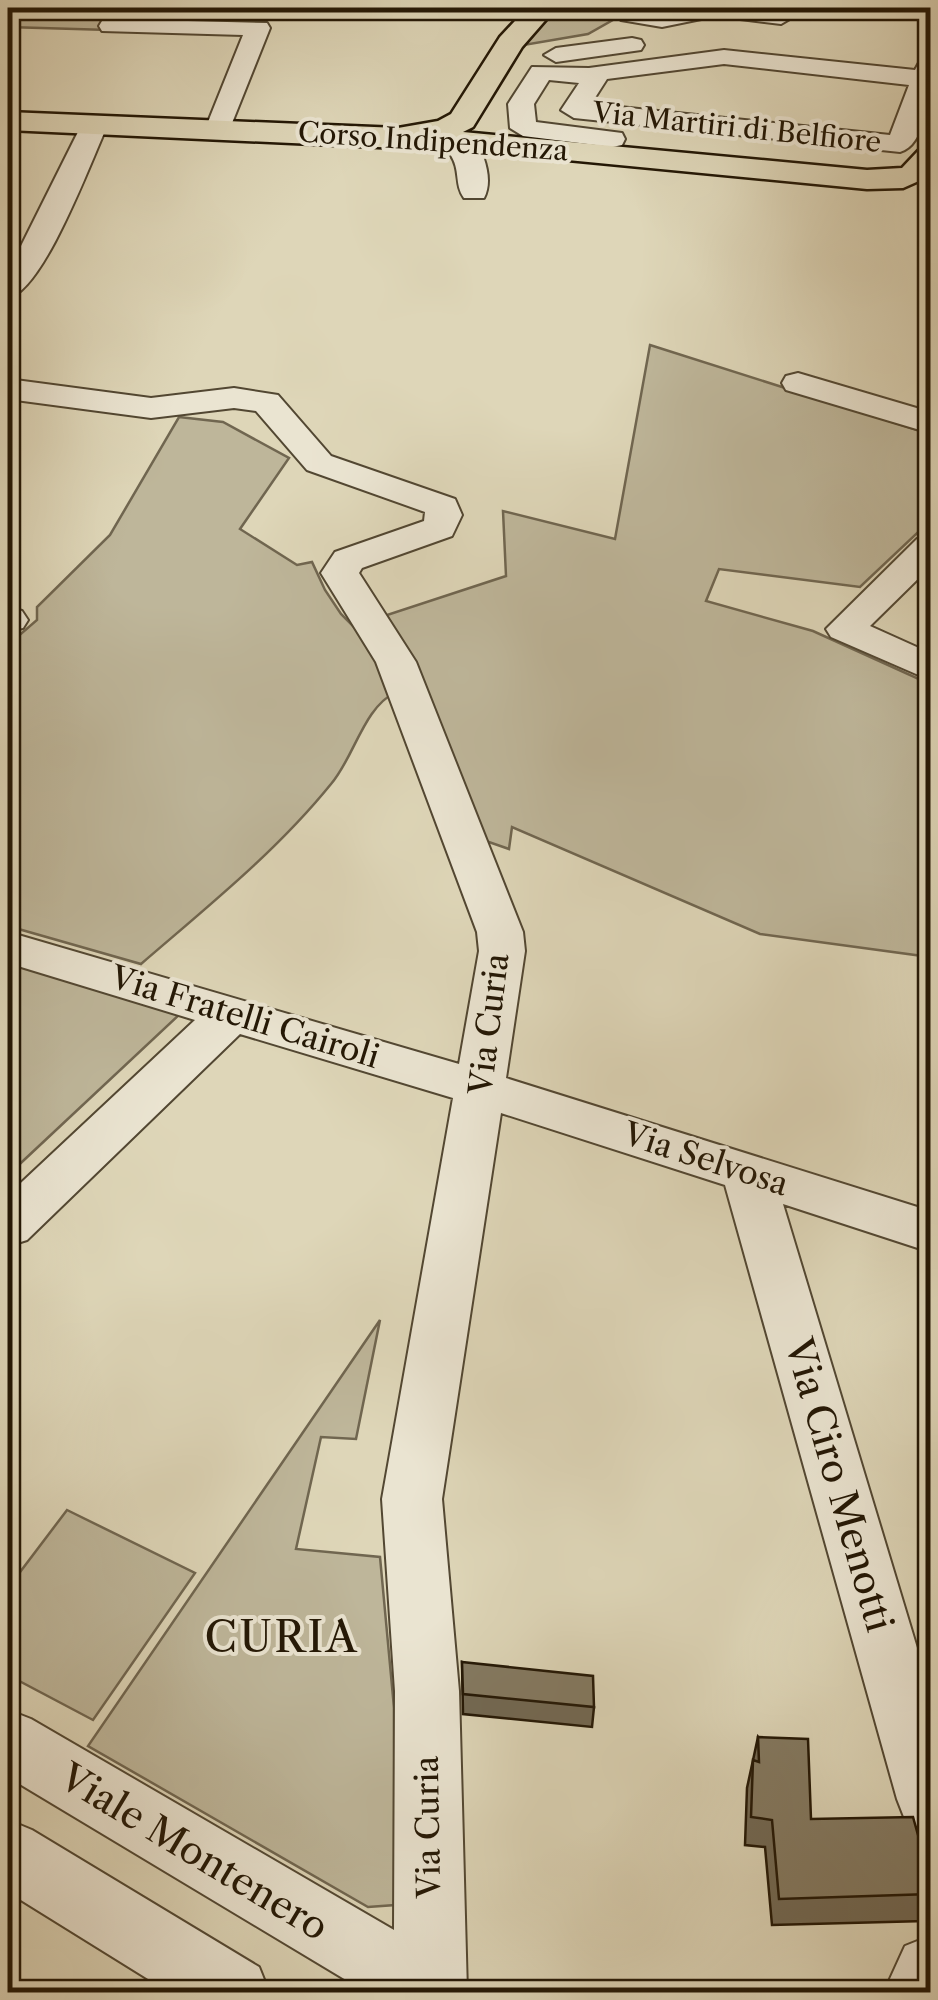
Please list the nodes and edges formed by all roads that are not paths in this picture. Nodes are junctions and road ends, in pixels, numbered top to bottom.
1 (554, 8) edge
2 (714, 8) edge
3 (636, 11) edge
4 (533, 17) edge
5 (780, 18) edge
6 (111, 26) dead end
7 (556, 55) junction
8 (526, 60) dead end
9 (929, 68) edge
10 (736, 90) junction
11 (479, 94) junction
12 (794, 106) dead end
13 (579, 111) junction
14 (8, 121) edge
15 (95, 124) junction
16 (218, 127) junction
17 (782, 131) junction
18 (379, 136) junction
19 (625, 141) dead end
20 (466, 144) junction
21 (924, 164) edge
22 (474, 192) dead end
23 (8, 289) edge
24 (8, 306) edge
25 (798, 383) dead end
26 (8, 389) edge
27 (930, 422) edge
28 (930, 547) edge
29 (930, 590) edge
30 (878, 643) junction
31 (930, 668) edge
32 (8, 947) edge
33 (232, 1013) junction
34 (481, 1089) junction
35 (747, 1171) junction
36 (8, 1226) edge
37 (930, 1232) edge
38 (8, 1741) edge
39 (930, 1798) edge
40 (8, 1854) edge
41 (930, 1971) edge
42 (234, 1992) edge
43 (430, 1992) edge
44 (919, 1992) edge

1 - 4 main road
2 - 3 street
2 - 5 street
3 - 7 street
4 - 11 main road
5 - 7 street
5 - 9 street
6 - 16 street
7 - 8 street
9 - 10 street
9 - 21 street
10 - 13 street, Via Martiri di Belfiore
10 - 13 street
10 - 17 street, Via Martiri di Belfiore
11 - 13 main road
11 - 18 main road
12 - 17 street
13 - 19 street
13 - 20 main road, Corso Indipendenza
13 - 21 main road, Corso Indipendenza
14 - 15 main road, Corso Indipendenza
15 - 16 main road, Corso Indipendenza
15 - 23 street
16 - 18 main road, Corso Indipendenza
17 - 21 street, Via Martiri di Belfiore
18 - 20 main road, Corso Indipendenza
20 - 22 street
23 - 24 street
25 - 27 street
26 - 34 street, Via Curia
28 - 30 street
29 - 30 street
30 - 31 street
32 - 33 street, Via Fratelli Cairoli
33 - 34 street, Via Fratelli Cairoli
33 - 36 street
34 - 35 street, Via Selvosa
34 - 43 street, Via Curia
35 - 37 street, Via Selvosa
35 - 39 street, Via Ciro Menotti
38 - 43 street, Viale Montenero
40 - 42 street
41 - 44 street

